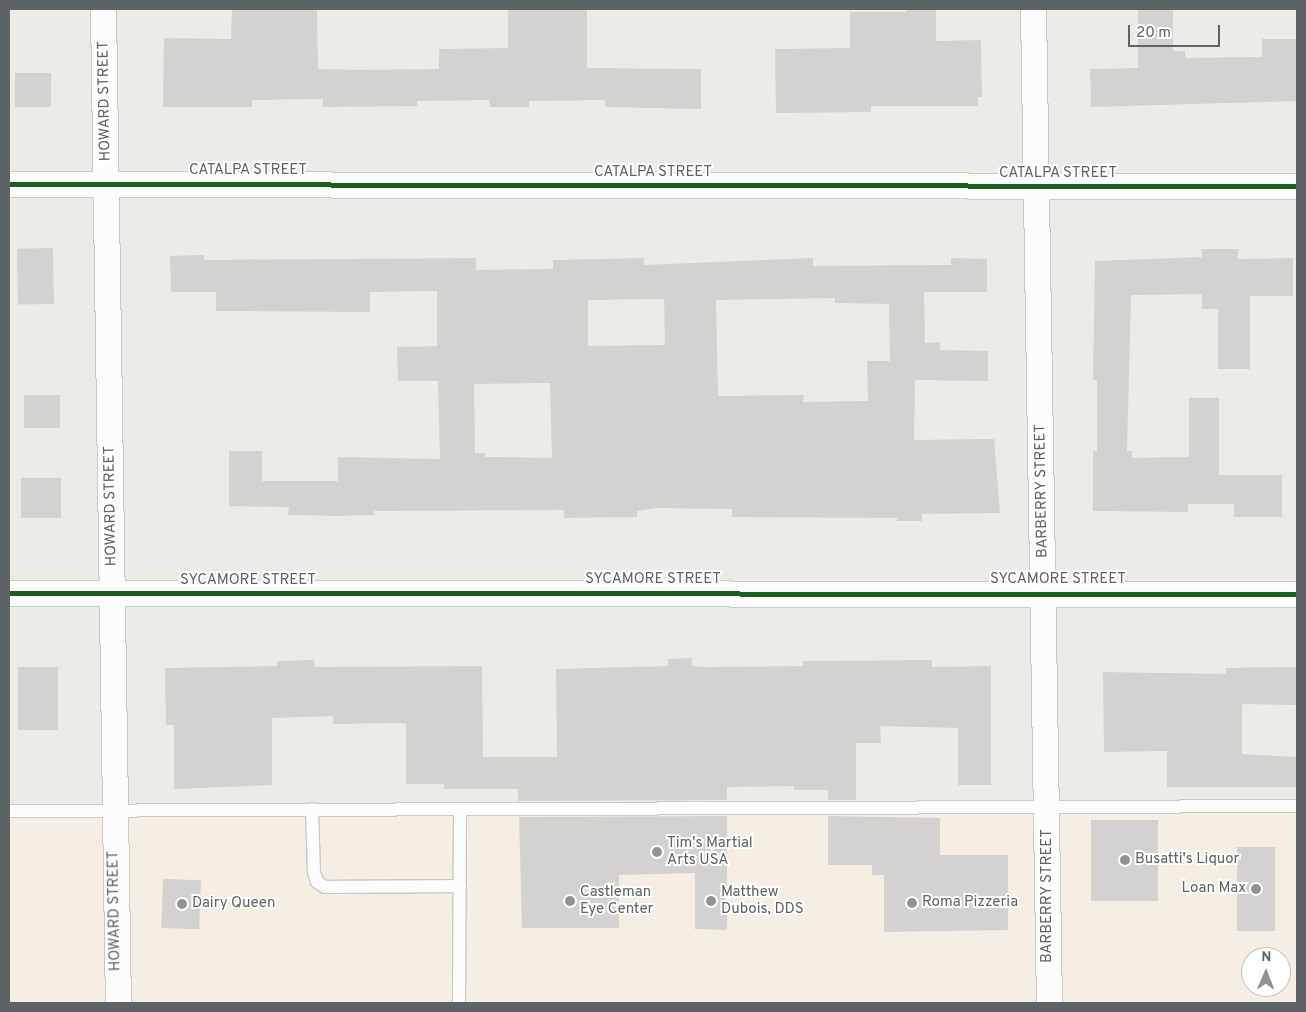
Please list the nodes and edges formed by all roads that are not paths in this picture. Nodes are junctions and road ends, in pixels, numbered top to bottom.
1 (103, 9) edge
2 (1033, 9) edge
3 (9, 184) edge
4 (107, 184) junction
5 (1036, 186) junction
6 (1297, 186) edge
7 (1044, 592) junction
8 (9, 593) edge
9 (112, 594) junction
10 (1297, 594) edge
11 (1048, 805) junction
12 (1297, 806) edge
13 (460, 809) junction
14 (9, 810) edge
15 (312, 810) junction
16 (113, 811) junction
17 (460, 886) junction
18 (118, 1003) edge
19 (459, 1003) edge
20 (1049, 1003) edge

1 - 4 street, HOWARD STREET
2 - 5 street, BARBERRY STREET
3 - 4 street, CATALPA STREET
4 - 5 street, CATALPA STREET
4 - 9 street, HOWARD STREET
5 - 6 street, CATALPA STREET
5 - 7 street, BARBERRY STREET
7 - 9 street, SYCAMORE STREET
7 - 10 street, SYCAMORE STREET
7 - 11 street, BARBERRY STREET
8 - 9 street, SYCAMORE STREET
9 - 16 street, HOWARD STREET
11 - 12 lane
11 - 13 lane
11 - 20 street, BARBERRY STREET
13 - 15 lane
13 - 17 lane
14 - 16 lane
15 - 16 lane
15 - 17 lane
16 - 18 street, HOWARD STREET
17 - 19 lane

